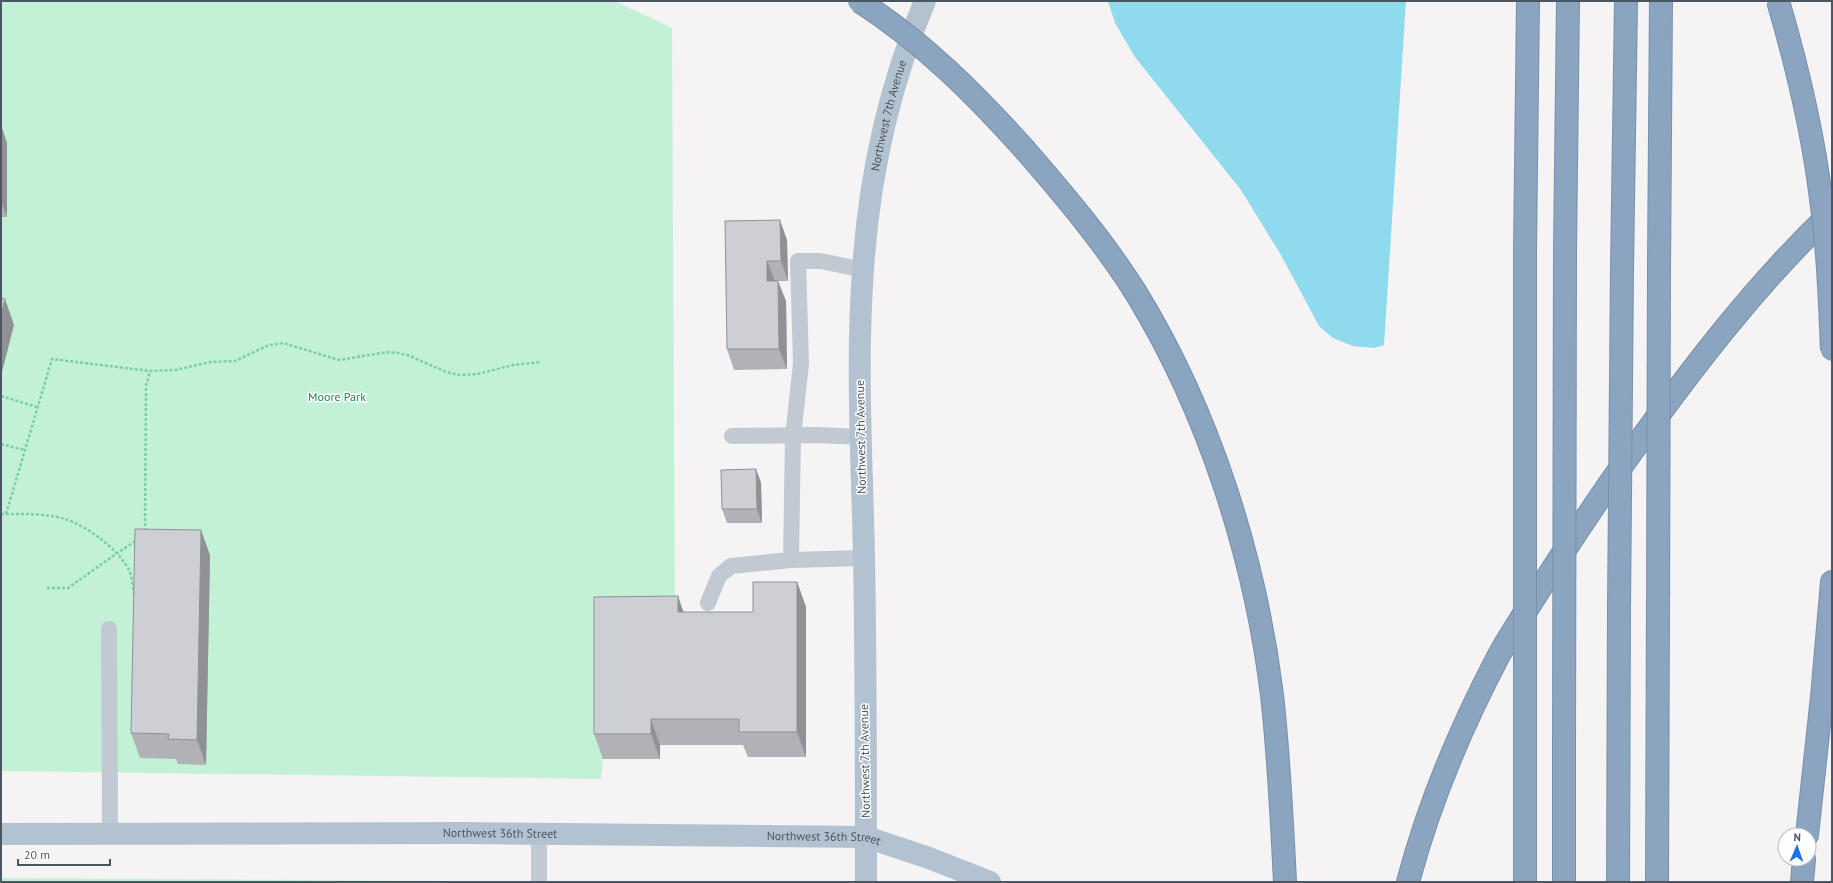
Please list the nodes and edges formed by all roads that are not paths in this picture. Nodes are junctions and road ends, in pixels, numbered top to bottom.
1 (859, 1) edge
2 (925, 1) edge
3 (1528, 1) edge
4 (1568, 1) edge
5 (1626, 1) edge
6 (1661, 1) edge
7 (1778, 1) edge
8 (1832, 212) edge
9 (863, 270) junction
10 (1832, 350) edge
11 (1832, 359) edge
12 (732, 436) dead end
13 (793, 436) junction
14 (860, 437) junction
15 (864, 558) junction
16 (791, 560) junction
17 (1832, 582) edge
18 (708, 603) dead end
19 (109, 629) dead end
20 (1808, 827) edge
21 (1, 834) edge
22 (110, 834) junction
23 (539, 834) junction
24 (866, 837) junction
25 (1803, 867) edge
26 (539, 882) edge
27 (866, 882) edge
28 (990, 882) edge
29 (1285, 882) edge
30 (1408, 882) edge
31 (1525, 882) edge
32 (1564, 882) edge
33 (1618, 882) edge
34 (1657, 882) edge
35 (1802, 882) edge

1 - 29 highway, bridge
2 - 9 main road, Northwest 7th Avenue
3 - 31 highway, bridge
4 - 32 highway, bridge
5 - 33 highway, bridge
6 - 34 highway, bridge
7 - 10 highway, bridge
8 - 30 highway
9 - 13 lane
9 - 14 main road, Northwest 7th Avenue
10 - 11 highway
12 - 13 lane
13 - 14 lane
13 - 16 lane
14 - 15 main road, Northwest 7th Avenue
15 - 16 lane
15 - 24 main road, Northwest 7th Avenue
16 - 18 lane
17 - 20 highway
19 - 22 lane
21 - 22 main road, Northwest 36th Street
22 - 23 main road, Northwest 36th Street
23 - 24 main road, Northwest 36th Street
23 - 26 lane
24 - 27 main road, Northwest 7th Avenue
24 - 28 main road, Northwest 36th Street
25 - 35 highway

